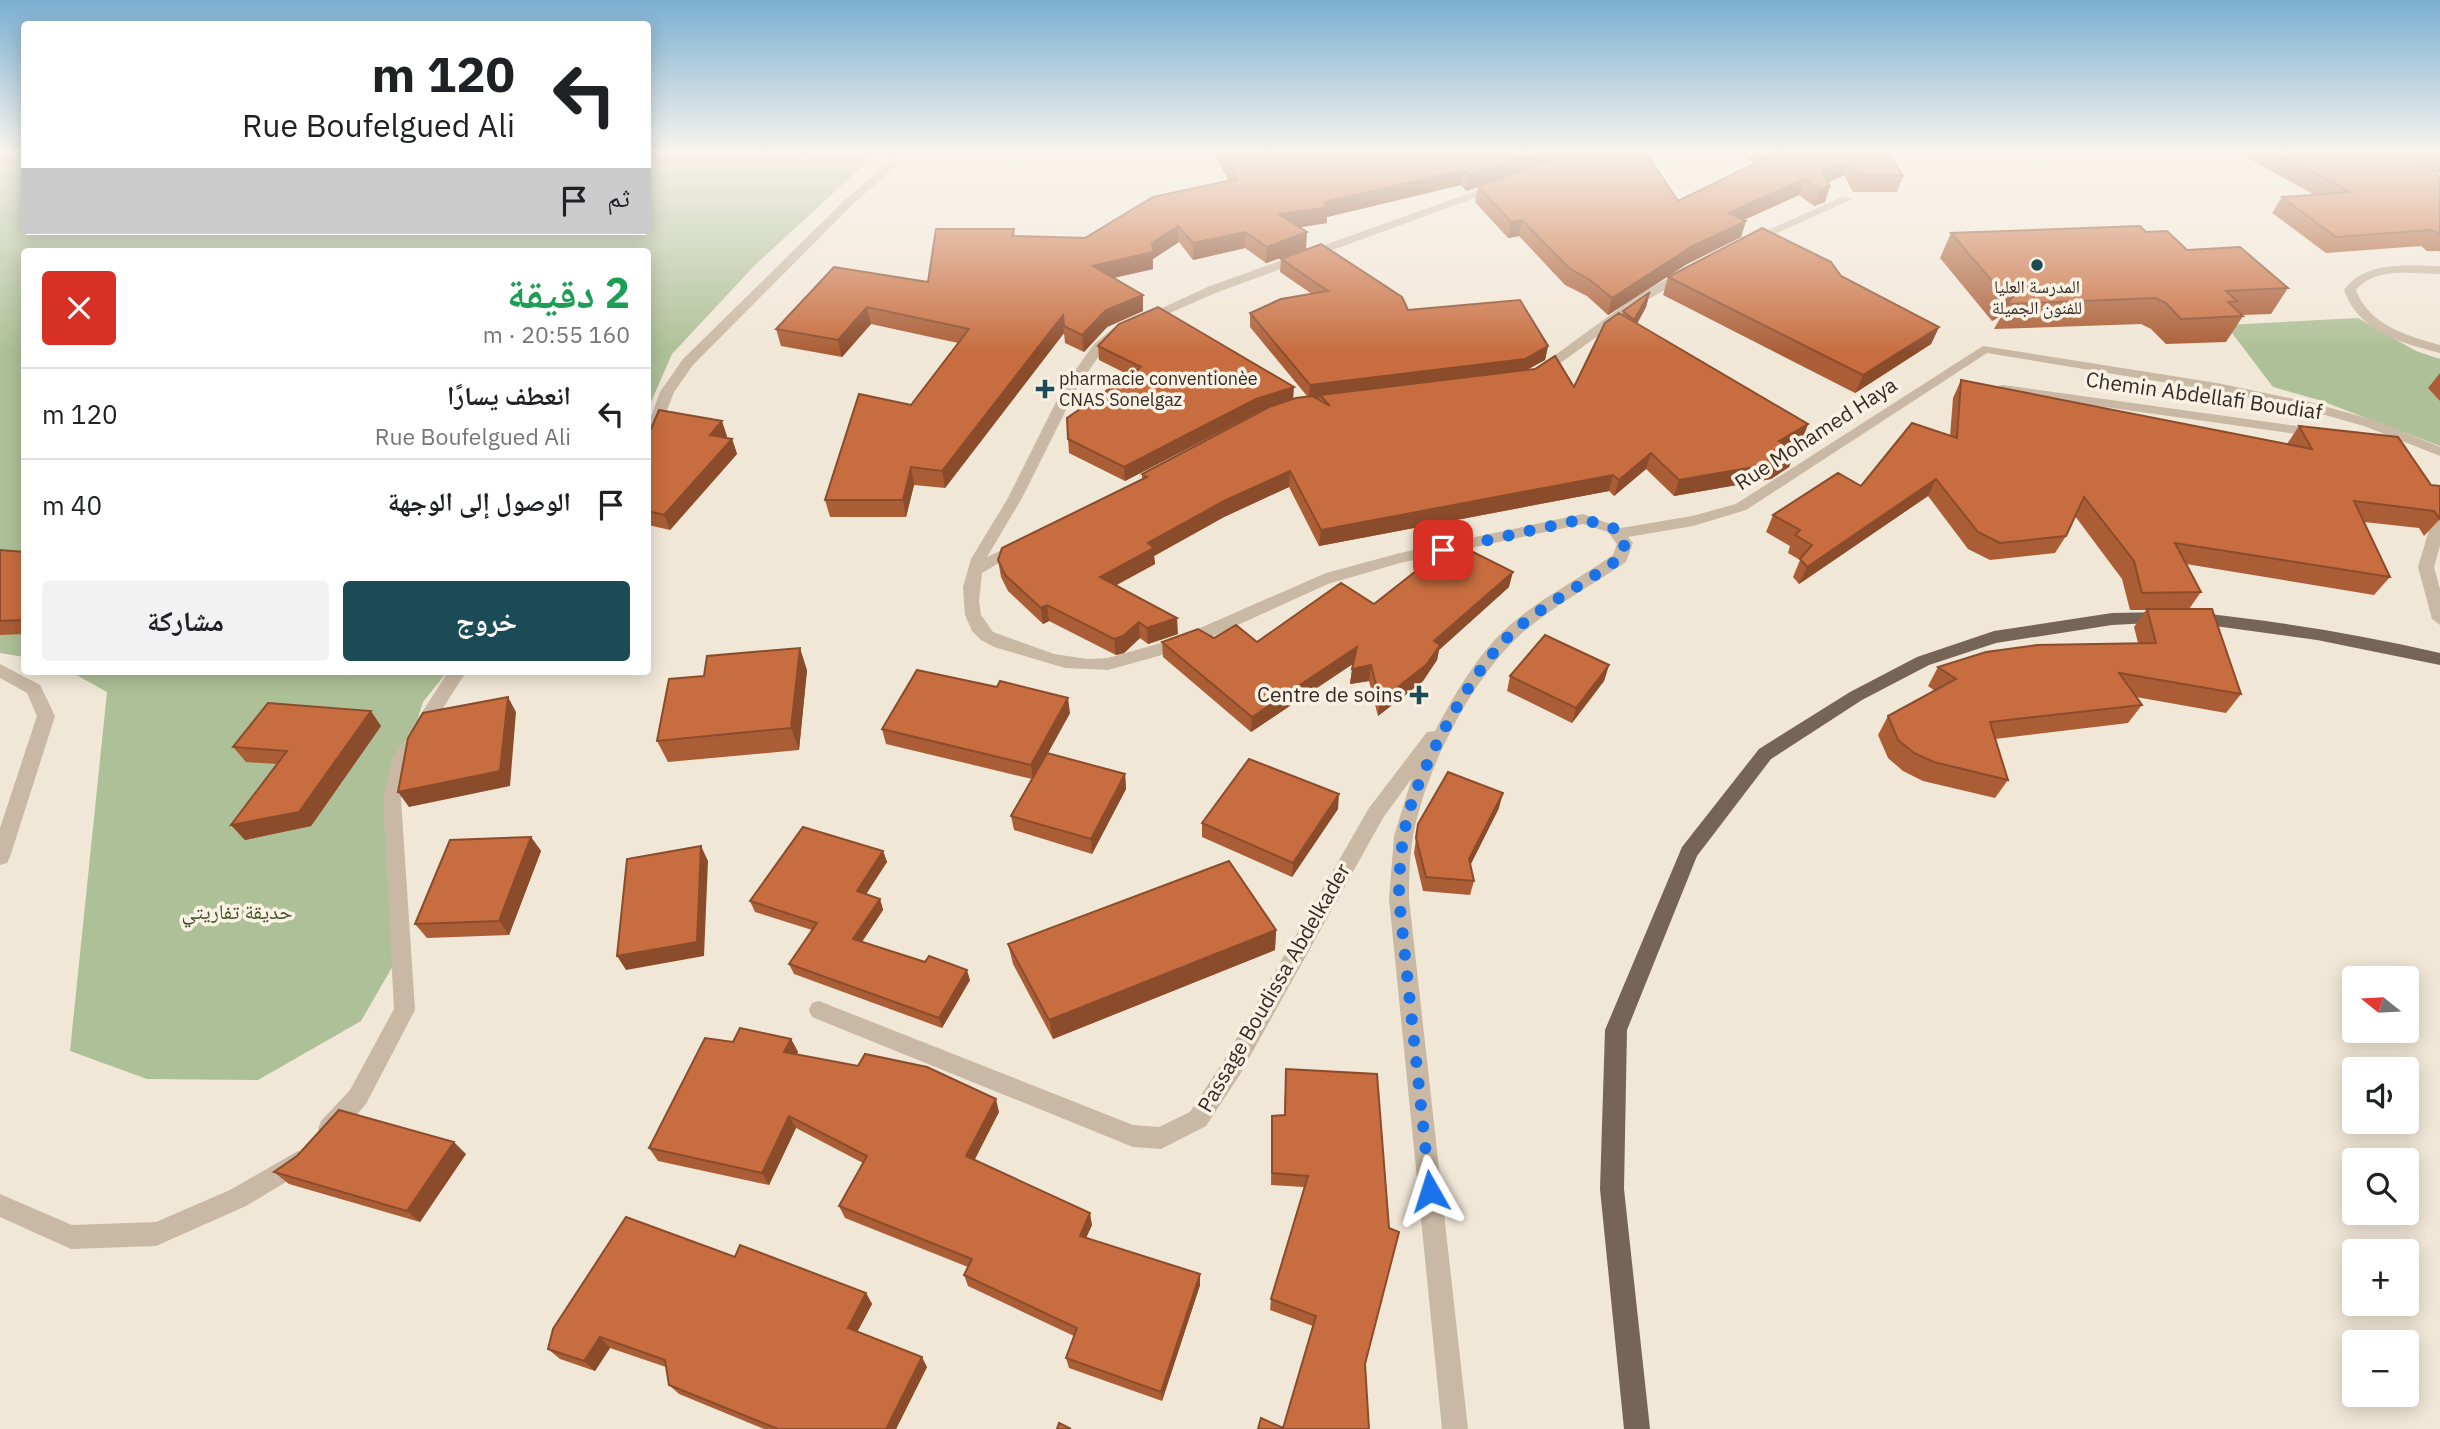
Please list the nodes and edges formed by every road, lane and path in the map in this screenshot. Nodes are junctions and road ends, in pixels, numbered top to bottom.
1 (831, 220) edge
2 (1406, 220) edge
3 (1800, 220) edge
4 (1735, 248) edge
5 (1699, 265) edge
6 (2440, 270) edge
7 (2440, 349) edge
8 (1527, 379) edge
9 (2003, 389) edge
10 (651, 434) edge
11 (2328, 435) edge
12 (2390, 448) edge
13 (2440, 452) edge
14 (2440, 458) edge
15 (2440, 520) edge
16 (1619, 533) junction
17 (1035, 538) edge
18 (975, 570) junction
19 (2440, 619) edge
20 (2440, 659) edge
21 (0, 670) edge
22 (455, 675) edge
23 (1465, 695) junction
24 (0, 857) edge
25 (819, 1010) dead end
26 (0, 1205) edge
27 (1455, 1429) edge
28 (1637, 1429) edge

1 - 10 street
2 - 18 street
3 - 4 street
5 - 8 street
6 - 7 street
9 - 11 street, Chemin Abdellafi Boudiaf
12 - 14 street
13 - 16 street, Rue Mohamed Haya
15 - 19 street
16 - 18 street
16 - 23 street
17 - 18 street
20 - 28 main road
21 - 24 street
22 - 26 street
23 - 25 street, Passage Boudissa Abdelkader
23 - 27 street

